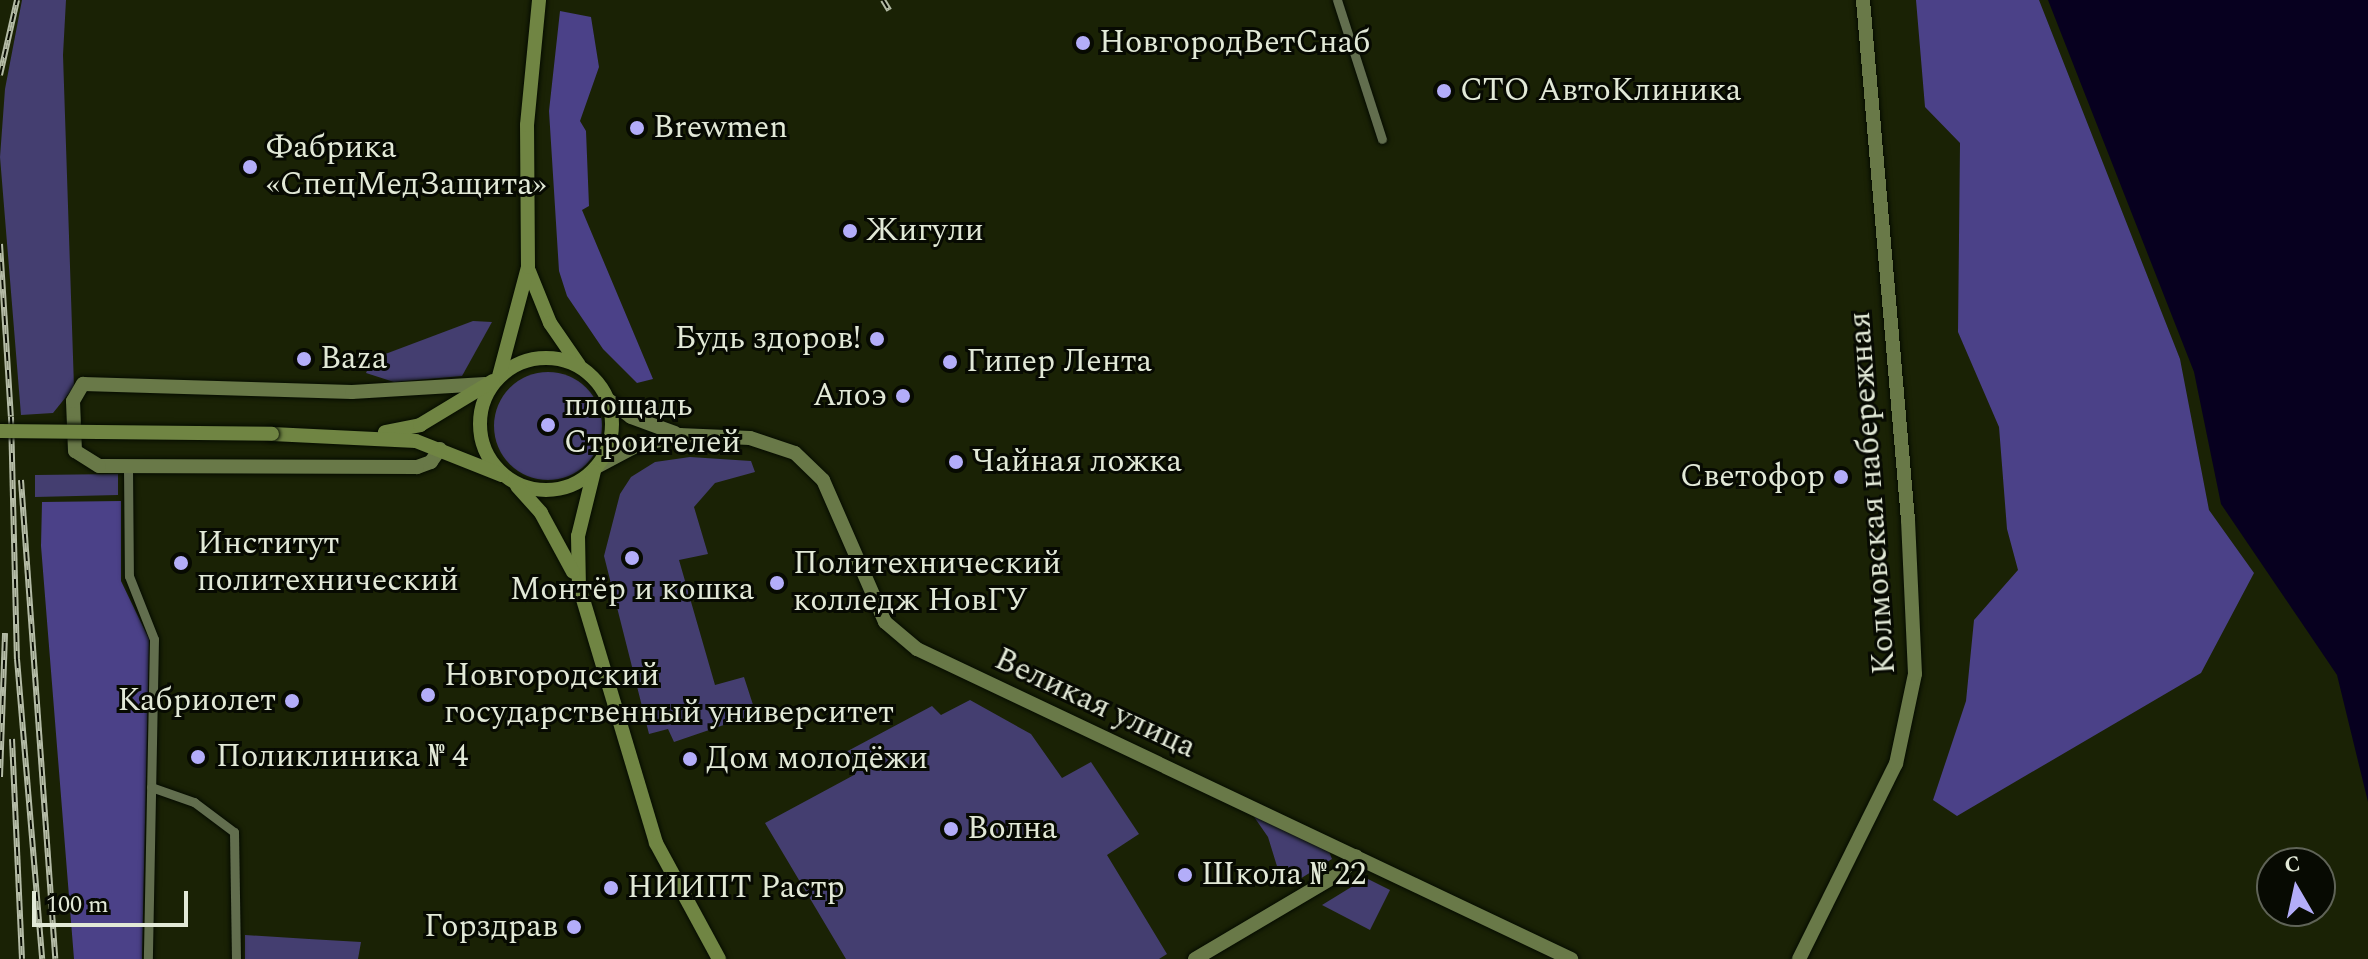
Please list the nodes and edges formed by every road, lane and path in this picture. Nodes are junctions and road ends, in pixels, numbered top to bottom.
1 (539, 0) edge
2 (1337, 0) edge
3 (1863, 0) edge
4 (1382, 139) dead end
5 (528, 267) junction
6 (583, 371) junction
7 (492, 380) junction
8 (606, 398) junction
9 (0, 431) edge
10 (364, 435) junction
11 (679, 435) junction
12 (440, 449) junction
13 (128, 468) junction
14 (596, 469) junction
15 (509, 478) junction
16 (579, 586) junction
17 (151, 787) junction
18 (1356, 856) junction
19 (148, 959) edge
20 (236, 959) edge
21 (719, 959) edge
22 (1195, 959) edge
23 (1571, 959) edge
24 (1799, 959) edge

1 - 5 main road
2 - 4 street
3 - 24 main road, Колмовская набережная
5 - 6 main road
5 - 7 main road
6 - 7 main road
6 - 8 main road
7 - 10 main road
7 - 13 main road
7 - 15 main road
8 - 11 main road
8 - 14 main road
9 - 10 main road, bridge
10 - 12 main road
11 - 14 main road
11 - 18 main road, Великая улица
12 - 13 main road
12 - 15 main road
13 - 17 street
14 - 15 main road
14 - 16 main road
15 - 16 main road
16 - 21 main road
17 - 19 street
17 - 20 street
18 - 22 main road
18 - 23 main road, Великая улица

